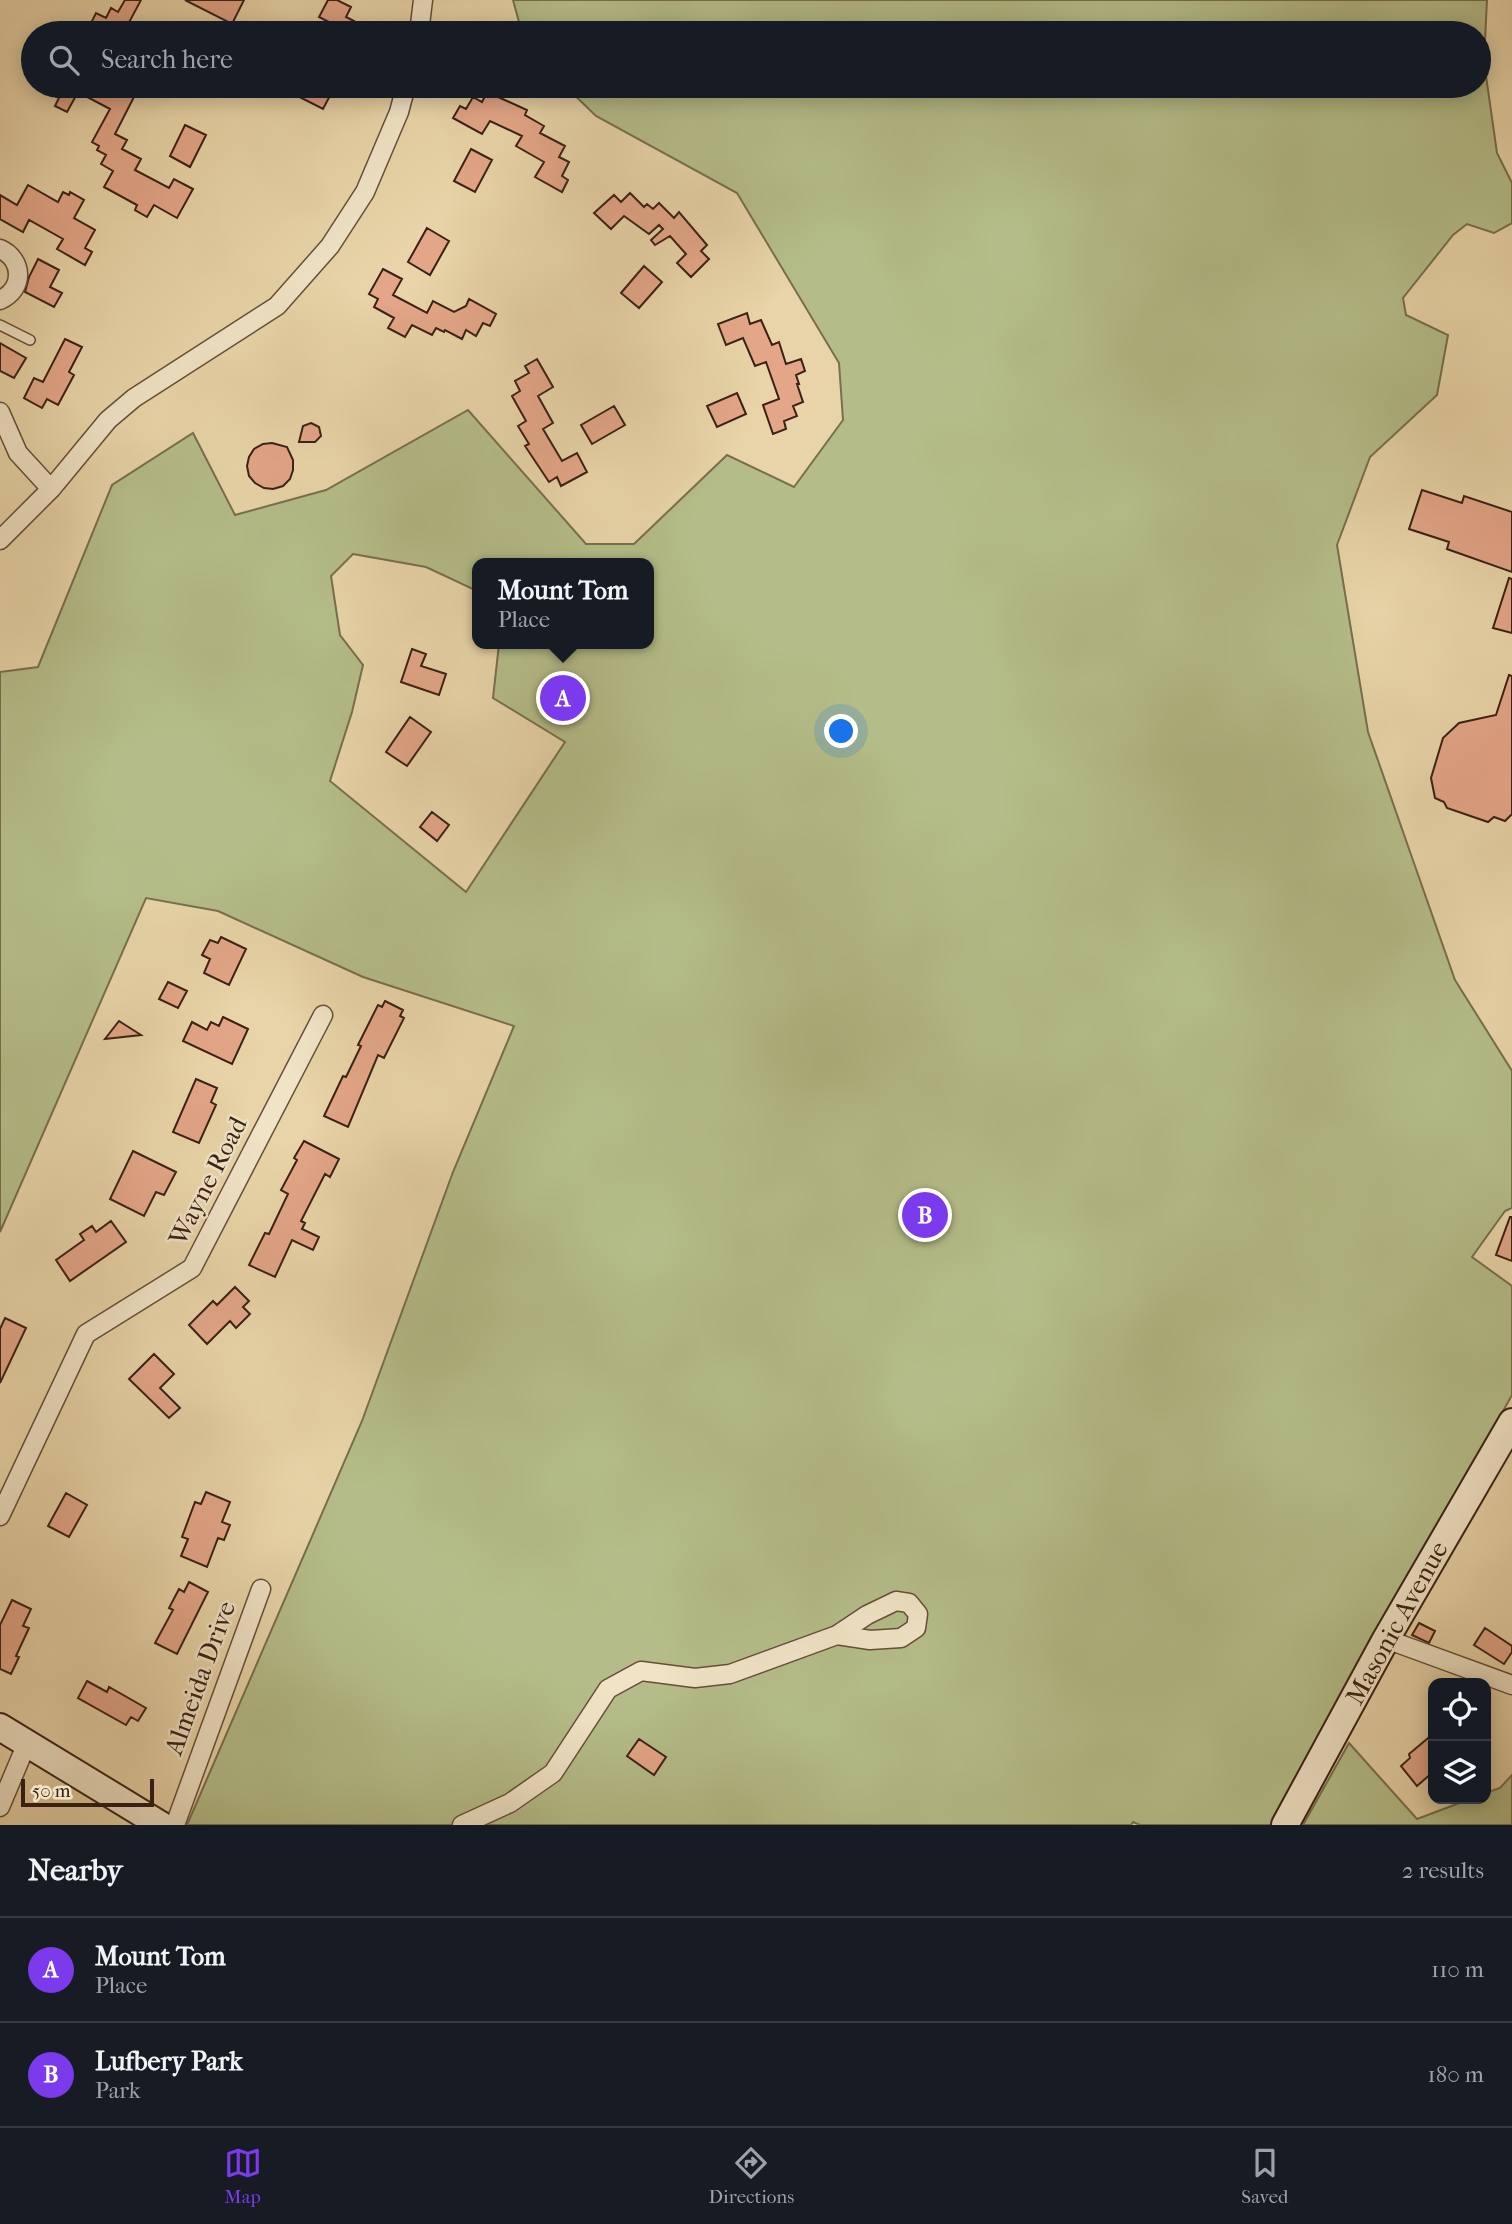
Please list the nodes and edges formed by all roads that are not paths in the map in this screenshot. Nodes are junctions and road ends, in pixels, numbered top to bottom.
1 (423, 0) edge
2 (420, 21) edge
3 (403, 98) edge
4 (0, 249) edge
5 (0, 300) edge
6 (0, 324) edge
7 (30, 340) dead end
8 (0, 412) edge
9 (51, 489) junction
10 (0, 540) edge
11 (323, 1015) dead end
12 (1512, 1422) edge
13 (0, 1516) edge
14 (261, 1589) dead end
15 (836, 1635) dead end
16 (1386, 1639) junction
17 (1512, 1685) edge
18 (0, 1727) edge
19 (27, 1742) junction
20 (0, 1807) edge
21 (161, 1825) edge
22 (175, 1825) edge
23 (462, 1825) edge
24 (1285, 1825) edge

1 - 2 street
3 - 9 street
4 - 5 street
6 - 7 lane
8 - 9 street
9 - 10 street
11 - 13 street, Wayne Road
12 - 16 main road, Masonic Avenue
14 - 22 street, Almeida Drive
15 - 23 street
16 - 17 street
16 - 24 main road, Masonic Avenue
18 - 19 main road
19 - 20 street
19 - 21 main road

